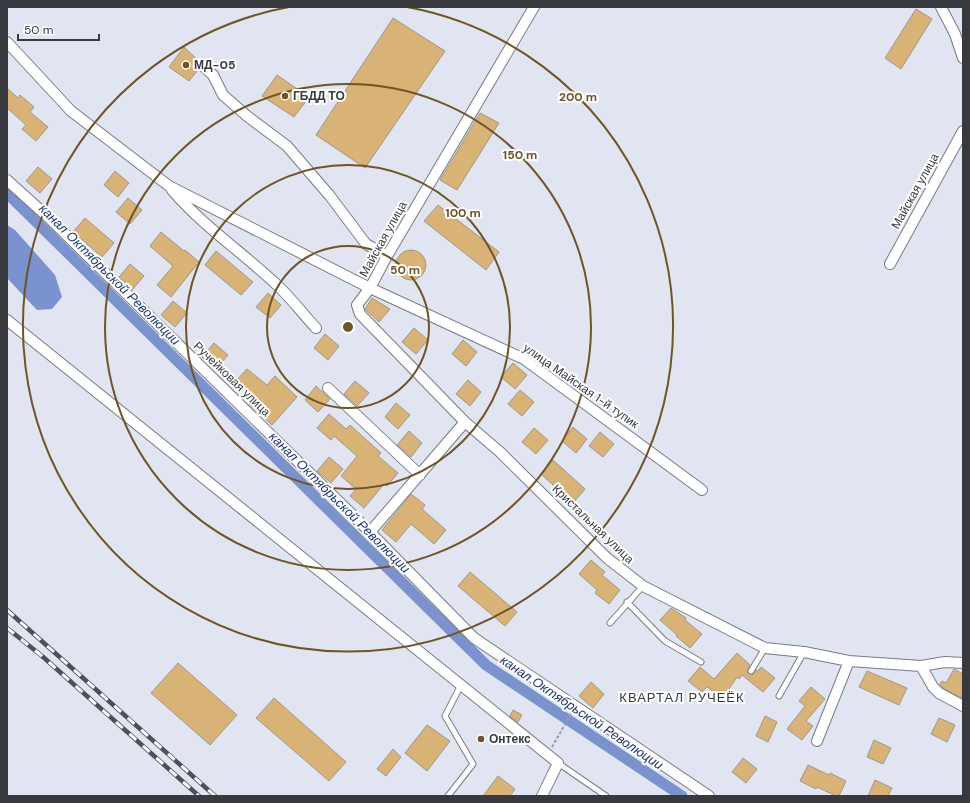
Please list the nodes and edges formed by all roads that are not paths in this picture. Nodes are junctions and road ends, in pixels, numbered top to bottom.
1 (534, 7) edge
2 (940, 7) edge
3 (7, 42) edge
4 (963, 58) edge
5 (203, 66) dead end
6 (963, 131) edge
7 (7, 180) edge
8 (169, 186) junction
9 (387, 256) junction
10 (890, 264) dead end
11 (370, 288) junction
12 (7, 320) edge
13 (316, 328) dead end
14 (328, 388) dead end
15 (465, 422) junction
16 (420, 475) junction
17 (702, 490) dead end
18 (370, 532) junction
19 (643, 586) junction
20 (627, 602) junction
21 (610, 623) dead end
22 (765, 648) junction
23 (804, 652) junction
24 (849, 661) junction
25 (701, 662) dead end
26 (963, 663) edge
27 (921, 666) junction
28 (751, 671) dead end
29 (461, 685) junction
30 (779, 696) dead end
31 (963, 706) edge
32 (817, 741) dead end
33 (558, 763) junction
34 (448, 796) edge
35 (542, 796) edge
36 (606, 796) edge
37 (709, 796) edge

1 - 9 street, Майская улица
2 - 4 street
3 - 8 street, Майская улица
5 - 9 street
6 - 10 street, Майская улица
7 - 18 street, Ручейковая улица
8 - 11 street, Майская улица
8 - 13 street, Майская улица
9 - 11 street, Майская улица
11 - 15 street, Кристальная улица
11 - 17 street, улица Майская 1-й тупик
12 - 29 street
14 - 16 street
15 - 16 street
15 - 19 street, Кристальная улица
16 - 18 street
18 - 37 street, Ручейковая улица
19 - 20 lane
19 - 22 street, Кристальная улица
20 - 21 lane
20 - 25 lane
22 - 23 street, Кристальная улица
22 - 28 lane
23 - 24 street, Кристальная улица
23 - 30 lane
24 - 27 street, Кристальная улица
24 - 32 street
26 - 27 street, Кристальная улица
27 - 31 street
29 - 33 street
29 - 34 lane
33 - 35 street
33 - 36 lane

